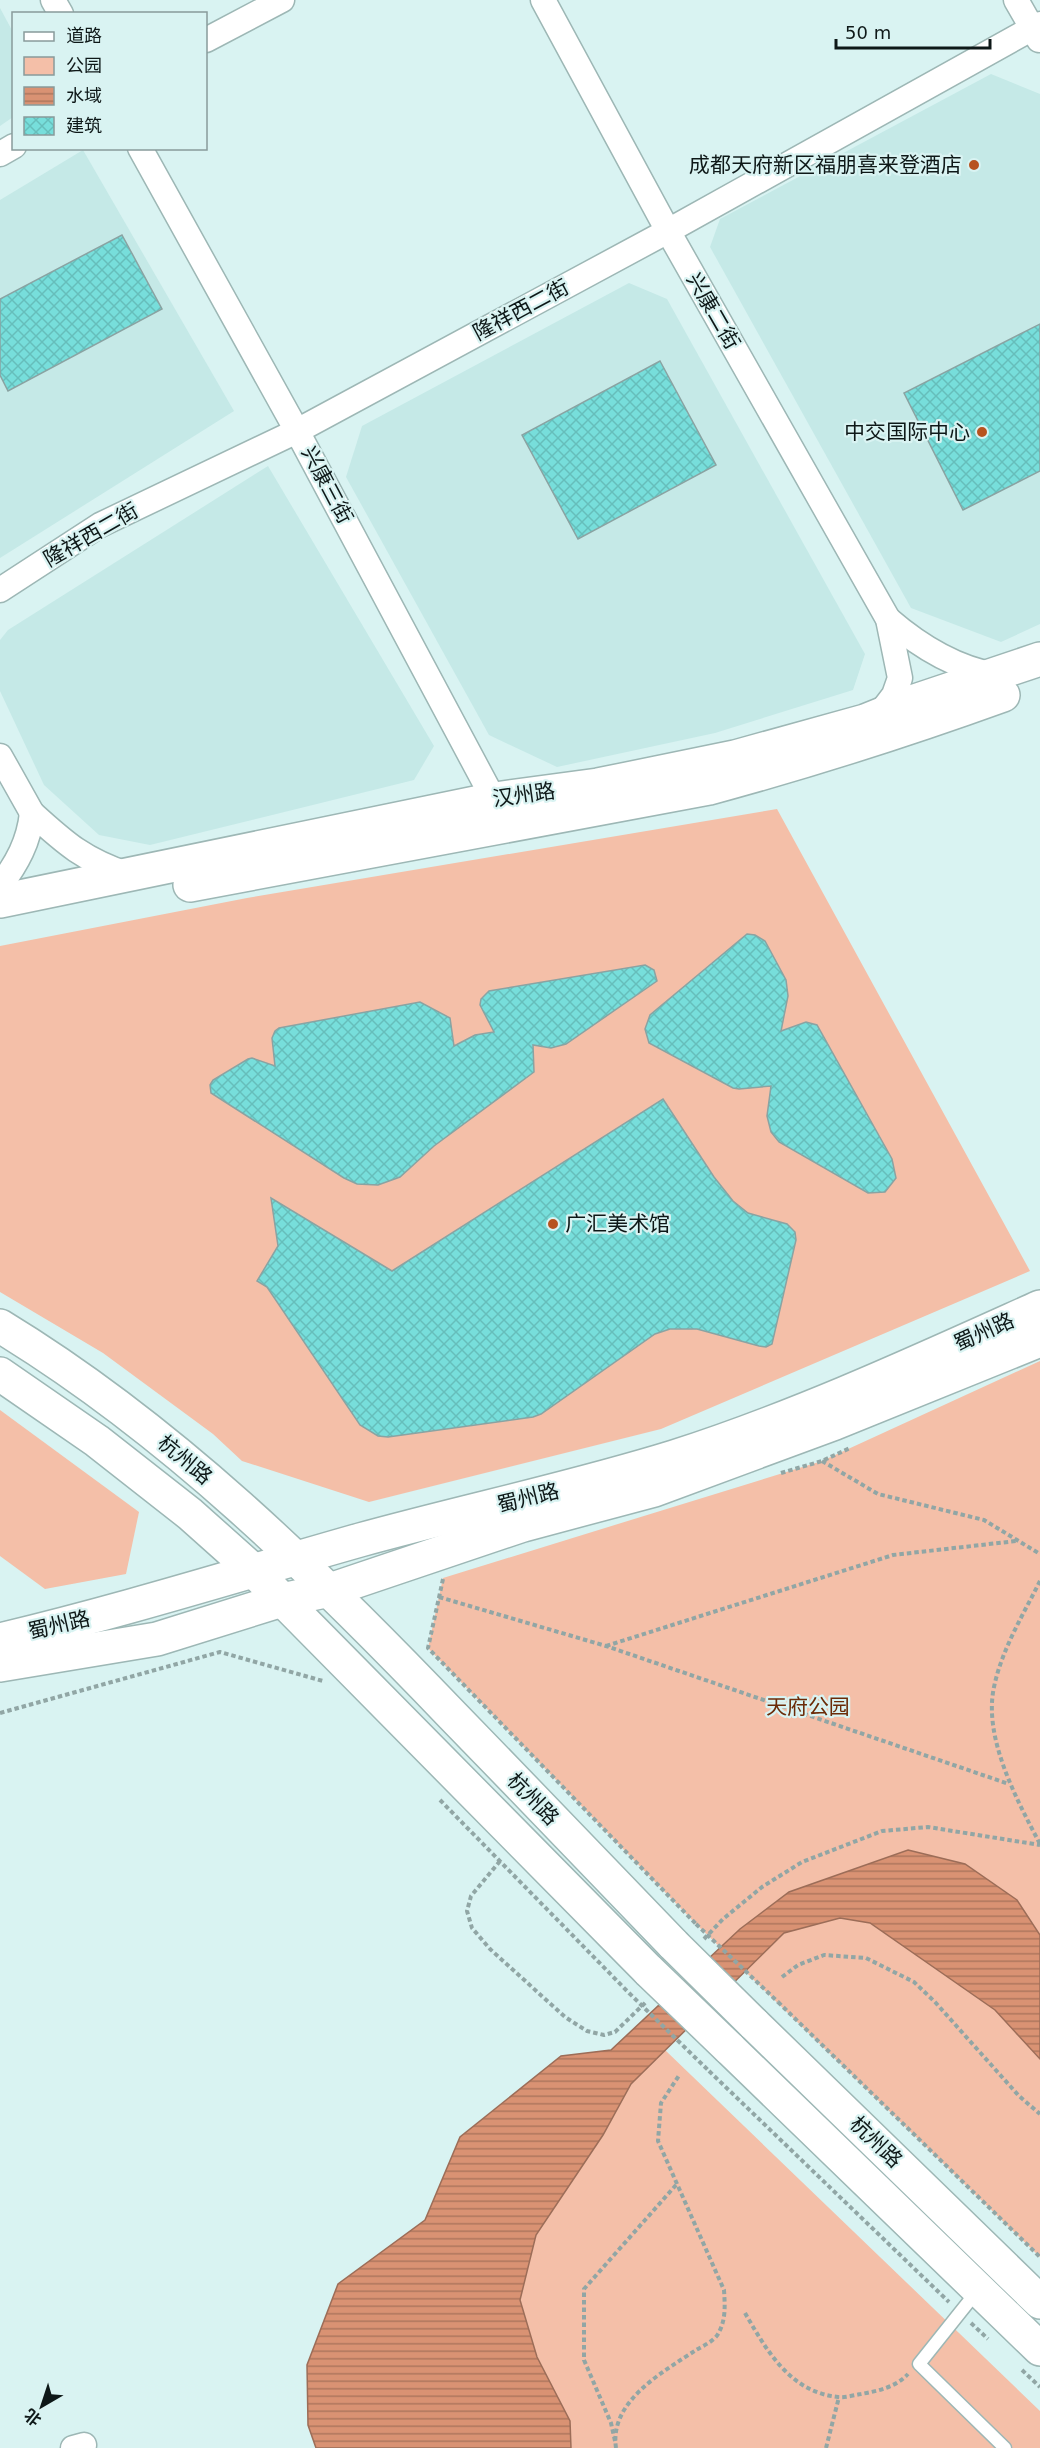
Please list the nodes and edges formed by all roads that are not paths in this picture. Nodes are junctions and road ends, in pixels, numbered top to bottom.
1 (282, 0) edge
2 (543, 0) edge
3 (1016, 0) edge
4 (1037, 31) edge
5 (207, 39) edge
6 (141, 150) edge
7 (668, 231) junction
8 (297, 431) junction
9 (0, 590) edge
10 (888, 619) junction
11 (1040, 659) edge
12 (994, 675) junction
13 (1040, 681) edge
14 (878, 716) junction
15 (0, 756) edge
16 (501, 812) junction
17 (32, 813) junction
18 (131, 875) junction
19 (0, 886) edge
20 (0, 901) edge
21 (0, 922) edge
22 (1040, 1307) edge
23 (0, 1326) edge
24 (1040, 1340) edge
25 (0, 1374) edge
26 (296, 1559) junction
27 (255, 1572) junction
28 (330, 1590) junction
29 (282, 1600) junction
30 (0, 1640) edge
31 (0, 1665) edge
32 (969, 2301) junction
33 (1040, 2302) edge
34 (1028, 2357) edge
35 (1005, 2448) edge

1 - 5 street
2 - 7 street, 兴康二街
3 - 4 street
4 - 7 street, 隆祥西二街
6 - 8 street, 兴康三街
7 - 8 street, 隆祥西二街
7 - 10 street, 兴康二街
8 - 9 street, 隆祥西二街
8 - 16 street, 兴康三街
10 - 12 street
10 - 14 street
11 - 12 main road, 汉州路
12 - 14 main road, 汉州路
13 - 16 main road, 汉州路
14 - 16 main road, 汉州路
15 - 17 street
16 - 18 main road, 汉州路
16 - 21 main road, 汉州路
17 - 18 street
17 - 19 street
18 - 20 main road, 汉州路
22 - 26 main road, 蜀州路
23 - 26 main road, 杭州路
24 - 28 main road, 蜀州路
25 - 27 main road, 杭州路
26 - 27 main road, 蜀州路
26 - 28 main road, 杭州路
27 - 29 main road, 杭州路
27 - 30 main road, 蜀州路
28 - 29 main road, 蜀州路
28 - 33 main road, 杭州路, bridge
29 - 31 main road, 蜀州路
29 - 32 main road, 杭州路, bridge
32 - 34 main road, 杭州路
32 - 35 lane

